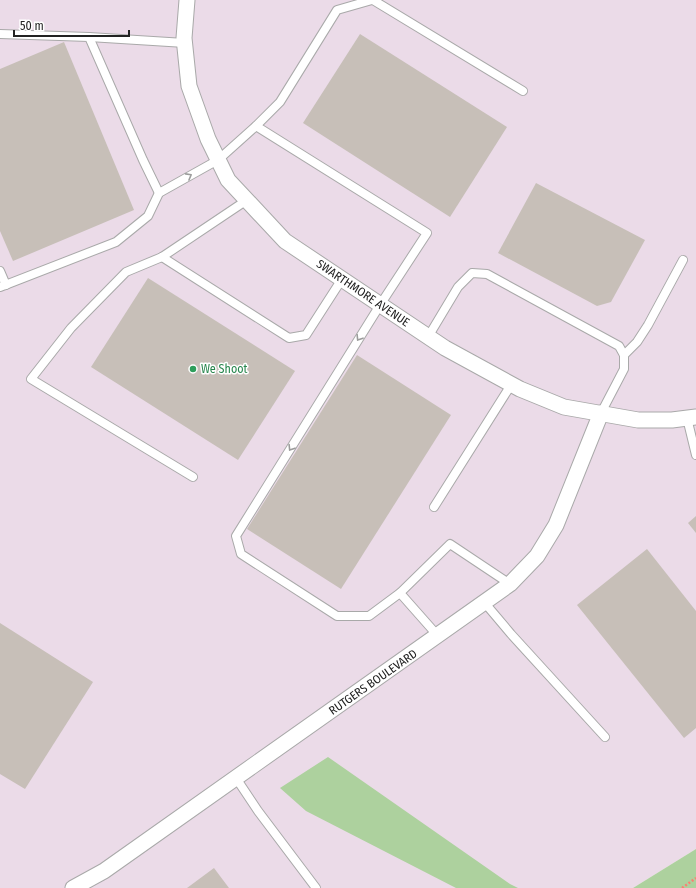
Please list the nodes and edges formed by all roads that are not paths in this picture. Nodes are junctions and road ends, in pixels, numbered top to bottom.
1 (187, 0) edge
2 (373, 0) edge
3 (0, 34) edge
4 (89, 37) junction
5 (185, 43) junction
6 (523, 91) dead end
7 (256, 126) junction
8 (218, 160) junction
9 (159, 193) junction
10 (247, 200) junction
11 (162, 257) junction
12 (683, 260) dead end
13 (0, 271) edge
14 (342, 279) junction
15 (3, 286) edge
16 (380, 305) junction
17 (428, 337) junction
18 (624, 355) junction
19 (511, 385) junction
20 (601, 413) junction
21 (691, 418) edge
22 (696, 455) edge
23 (194, 477) dead end
24 (434, 507) dead end
25 (510, 584) junction
26 (400, 593) junction
27 (484, 602) junction
28 (438, 636) junction
29 (605, 737) dead end
30 (236, 778) junction
31 (81, 886) edge
32 (316, 888) edge

1 - 5 street, SWARTHMORE AVENUE
2 - 6 lane
2 - 7 lane
3 - 4 lane
4 - 5 lane
4 - 9 lane
5 - 8 street, SWARTHMORE AVENUE
7 - 8 lane
7 - 16 lane
9 -> 8 lane
8 - 10 street, SWARTHMORE AVENUE
9 - 15 lane
10 - 11 lane
10 - 14 street, SWARTHMORE AVENUE
11 - 14 lane
11 - 23 lane
12 - 18 lane
13 - 15 lane
14 - 16 street, SWARTHMORE AVENUE
16 - 17 street, SWARTHMORE AVENUE
16 -> 26 lane
17 - 18 lane
17 - 19 street, SWARTHMORE AVENUE
18 - 20 lane
19 - 20 street, SWARTHMORE AVENUE
19 - 24 lane
20 - 21 street, SWARTHMORE AVENUE
20 - 25 street, RUTGERS BOULEVARD
21 - 22 lane
25 - 26 lane
25 - 27 street, RUTGERS BOULEVARD
26 - 28 lane
27 - 28 street, RUTGERS BOULEVARD
27 - 29 lane
28 - 30 street, RUTGERS BOULEVARD
30 - 31 street, RUTGERS BOULEVARD
30 - 32 lane

